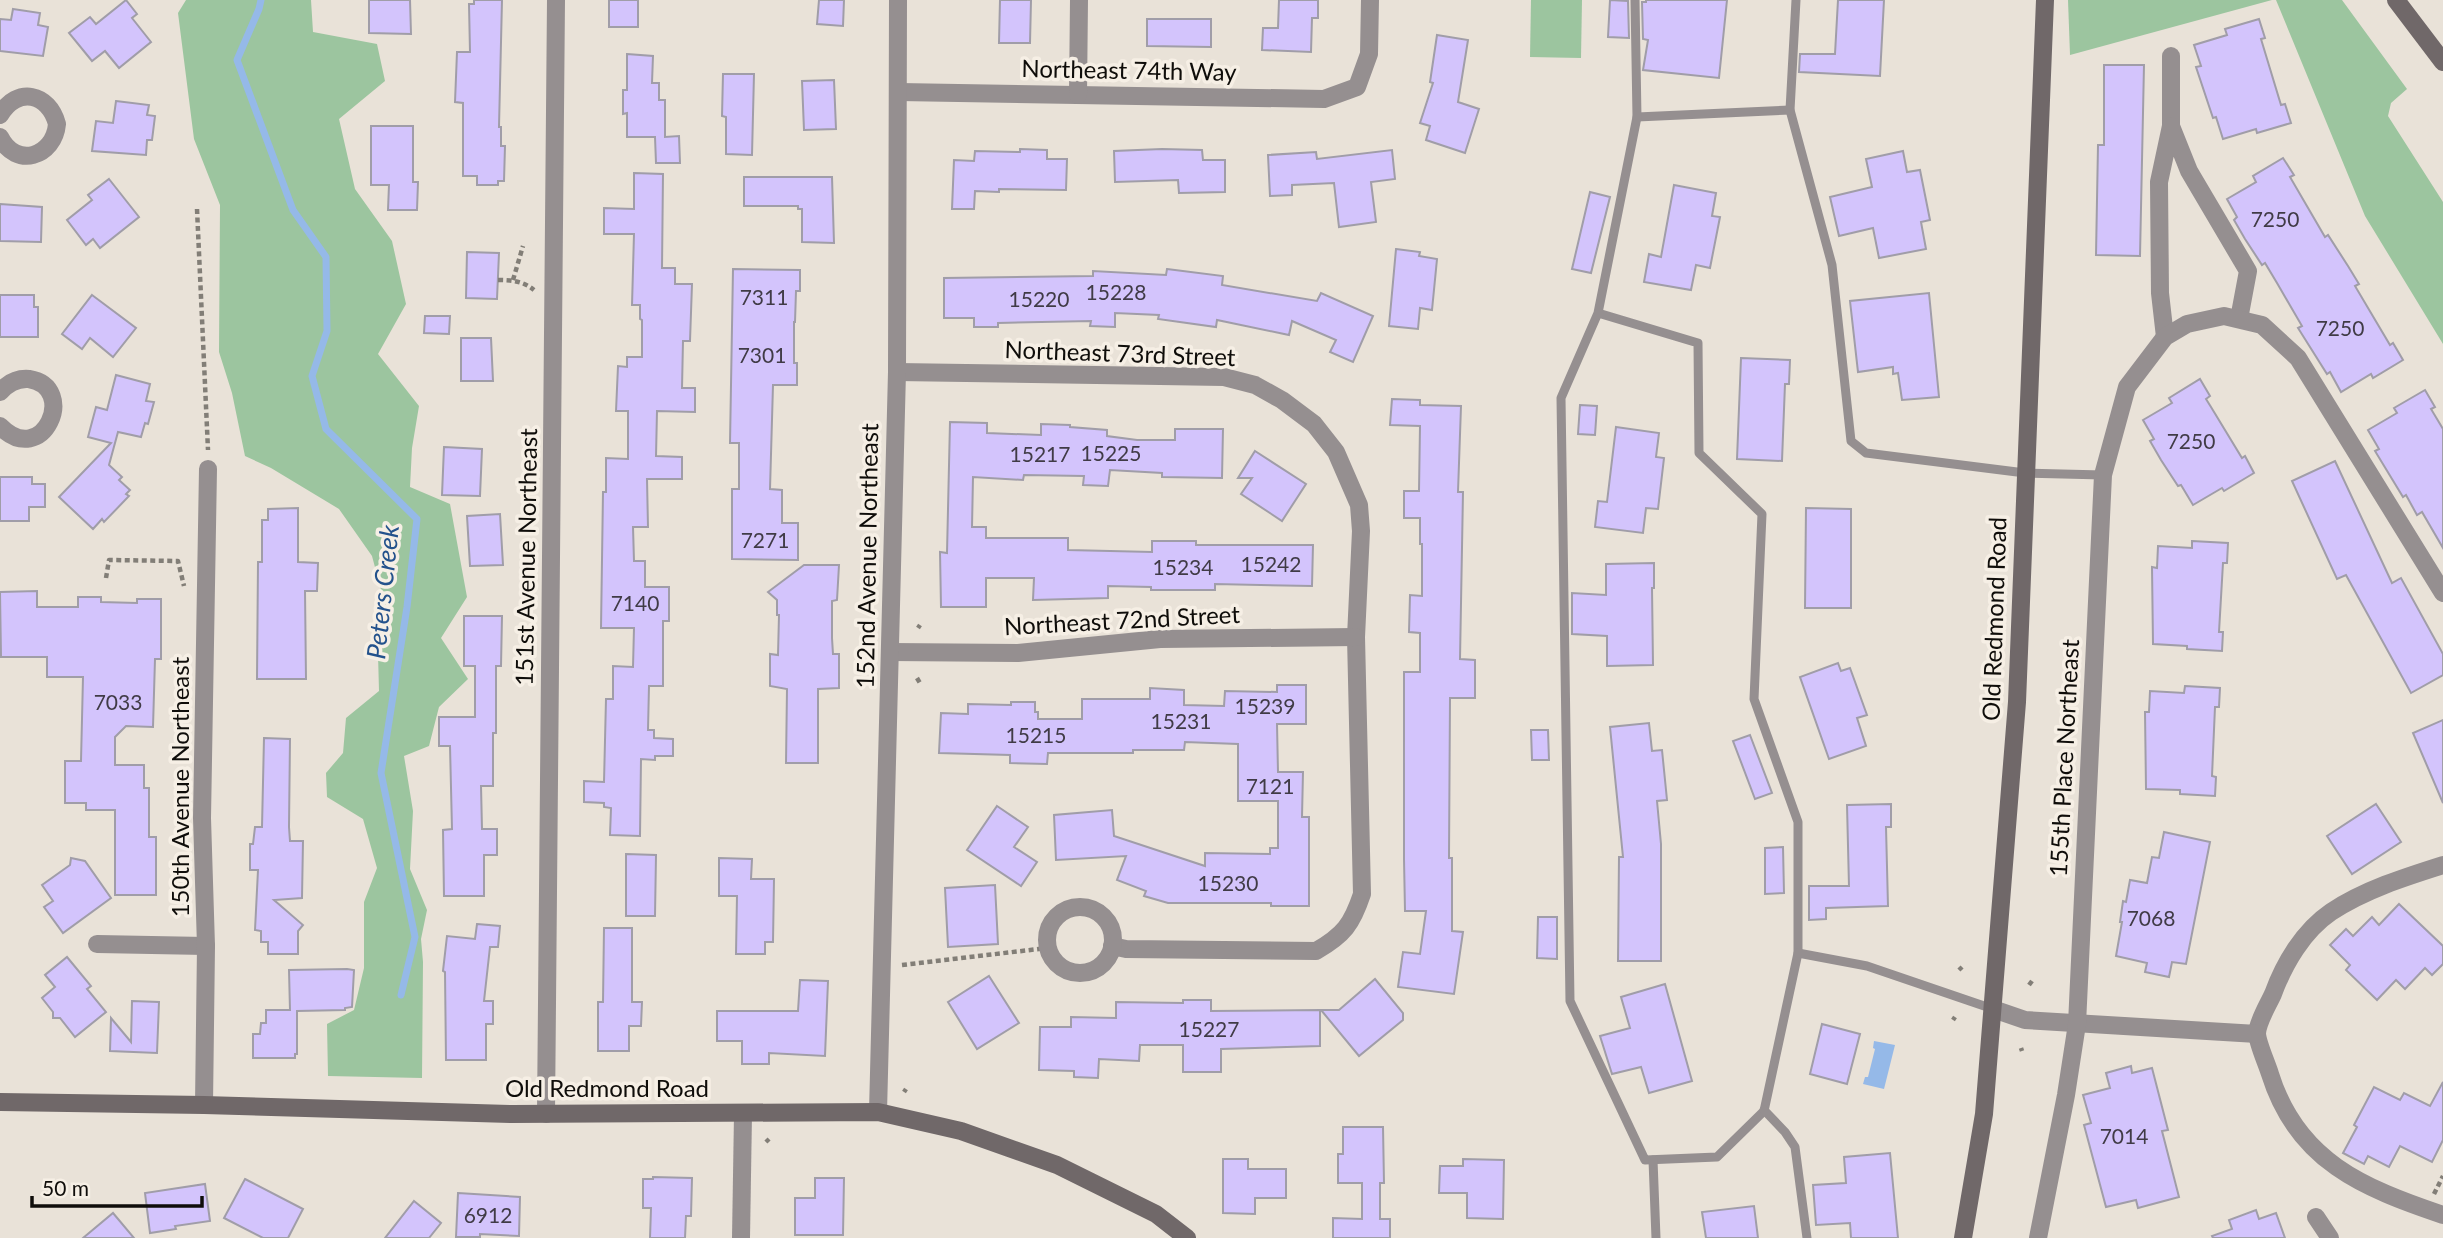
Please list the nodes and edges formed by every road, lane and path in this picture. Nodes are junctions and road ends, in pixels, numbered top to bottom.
1 (556, 0) edge
2 (898, 0) edge
3 (1079, 0) edge
4 (1370, 0) edge
5 (1635, 0) edge
6 (1796, 0) edge
7 (2045, 0) edge
8 (2396, 3) edge
9 (2171, 55) dead end
10 (2443, 62) edge
11 (899, 92) junction
12 (1078, 95) junction
13 (1790, 110) junction
14 (0, 115) edge
15 (1637, 117) junction
16 (2171, 126) junction
17 (0, 137) edge
18 (197, 209) dead end
19 (523, 246) dead end
20 (498, 280) dead end
21 (513, 280) junction
22 (534, 291) dead end
23 (1598, 313) junction
24 (2239, 319) junction
25 (2165, 337) junction
26 (897, 372) junction
27 (0, 392) edge
28 (0, 426) edge
29 (208, 469) joint
30 (2025, 473) junction
31 (2103, 475) junction
32 (106, 578) dead end
33 (2443, 593) edge
34 (186, 595) dead end
35 (1356, 637) junction
36 (890, 652) junction
37 (2443, 865) edge
38 (97, 944) dead end
39 (206, 946) junction
40 (1112, 946) junction
41 (1046, 948) junction
42 (1798, 953) junction
43 (900, 966) dead end
44 (1993, 1009) junction
45 (2077, 1024) junction
46 (2257, 1034) junction
47 (0, 1102) edge
48 (204, 1105) junction
49 (1764, 1110) junction
50 (878, 1112) junction
51 (546, 1114) junction
52 (743, 1114) junction
53 (1653, 1160) junction
54 (2443, 1215) edge
55 (2316, 1217) dead end
56 (741, 1238) edge
57 (1187, 1238) edge
58 (1656, 1238) edge
59 (1807, 1238) edge
60 (1963, 1238) edge
61 (2038, 1238) edge
62 (2330, 1238) edge

1 - 51 street, 151st Avenue Northeast
2 - 11 street, 152nd Avenue Northeast
3 - 12 street
4 - 12 street, Northeast 74th Way
5 - 15 lane
6 - 13 lane
7 - 30 main road, Old Redmond Road
8 - 10 main road
9 - 16 street
11 - 12 street, Northeast 74th Way
11 - 26 street, 152nd Avenue Northeast
13 - 15 lane
13 - 30 lane
14 - 17 street
15 - 23 lane
16 - 24 street
16 - 25 street
18 - 29 path
19 - 21 path
20 - 21 path
21 - 22 path
23 - 42 lane
23 - 53 lane
24 - 25 street, 155th Place Northeast
24 - 33 street
25 - 31 street, 155th Place Northeast
26 - 35 street, Northeast 73rd Street
26 - 36 street, 152nd Avenue Northeast
27 - 28 street
29 - 39 street, 150th Avenue Northeast
30 - 31 lane
30 - 44 main road, Old Redmond Road
31 - 45 street, 155th Place Northeast
32 - 34 path
35 - 36 street, Northeast 72nd Street
35 - 40 street, Northeast 73rd Street
36 - 50 street, 152nd Avenue Northeast
37 - 46 street
38 - 39 street
39 - 48 street, 150th Avenue Northeast
40 - 41 street
40 - 41 street
41 - 43 path
42 - 44 lane
42 - 49 lane
44 - 45 street
44 - 60 main road, Old Redmond Road
45 - 46 street
45 - 61 street, 155th Place Northeast
46 - 54 street
47 - 48 main road, Old Redmond Road
48 - 51 main road, Old Redmond Road
49 - 53 lane
49 - 59 lane
50 - 52 main road, Old Redmond Road
50 - 57 main road, Old Redmond Road
51 - 52 main road, Old Redmond Road
52 - 56 street
53 - 58 lane
55 - 62 street

